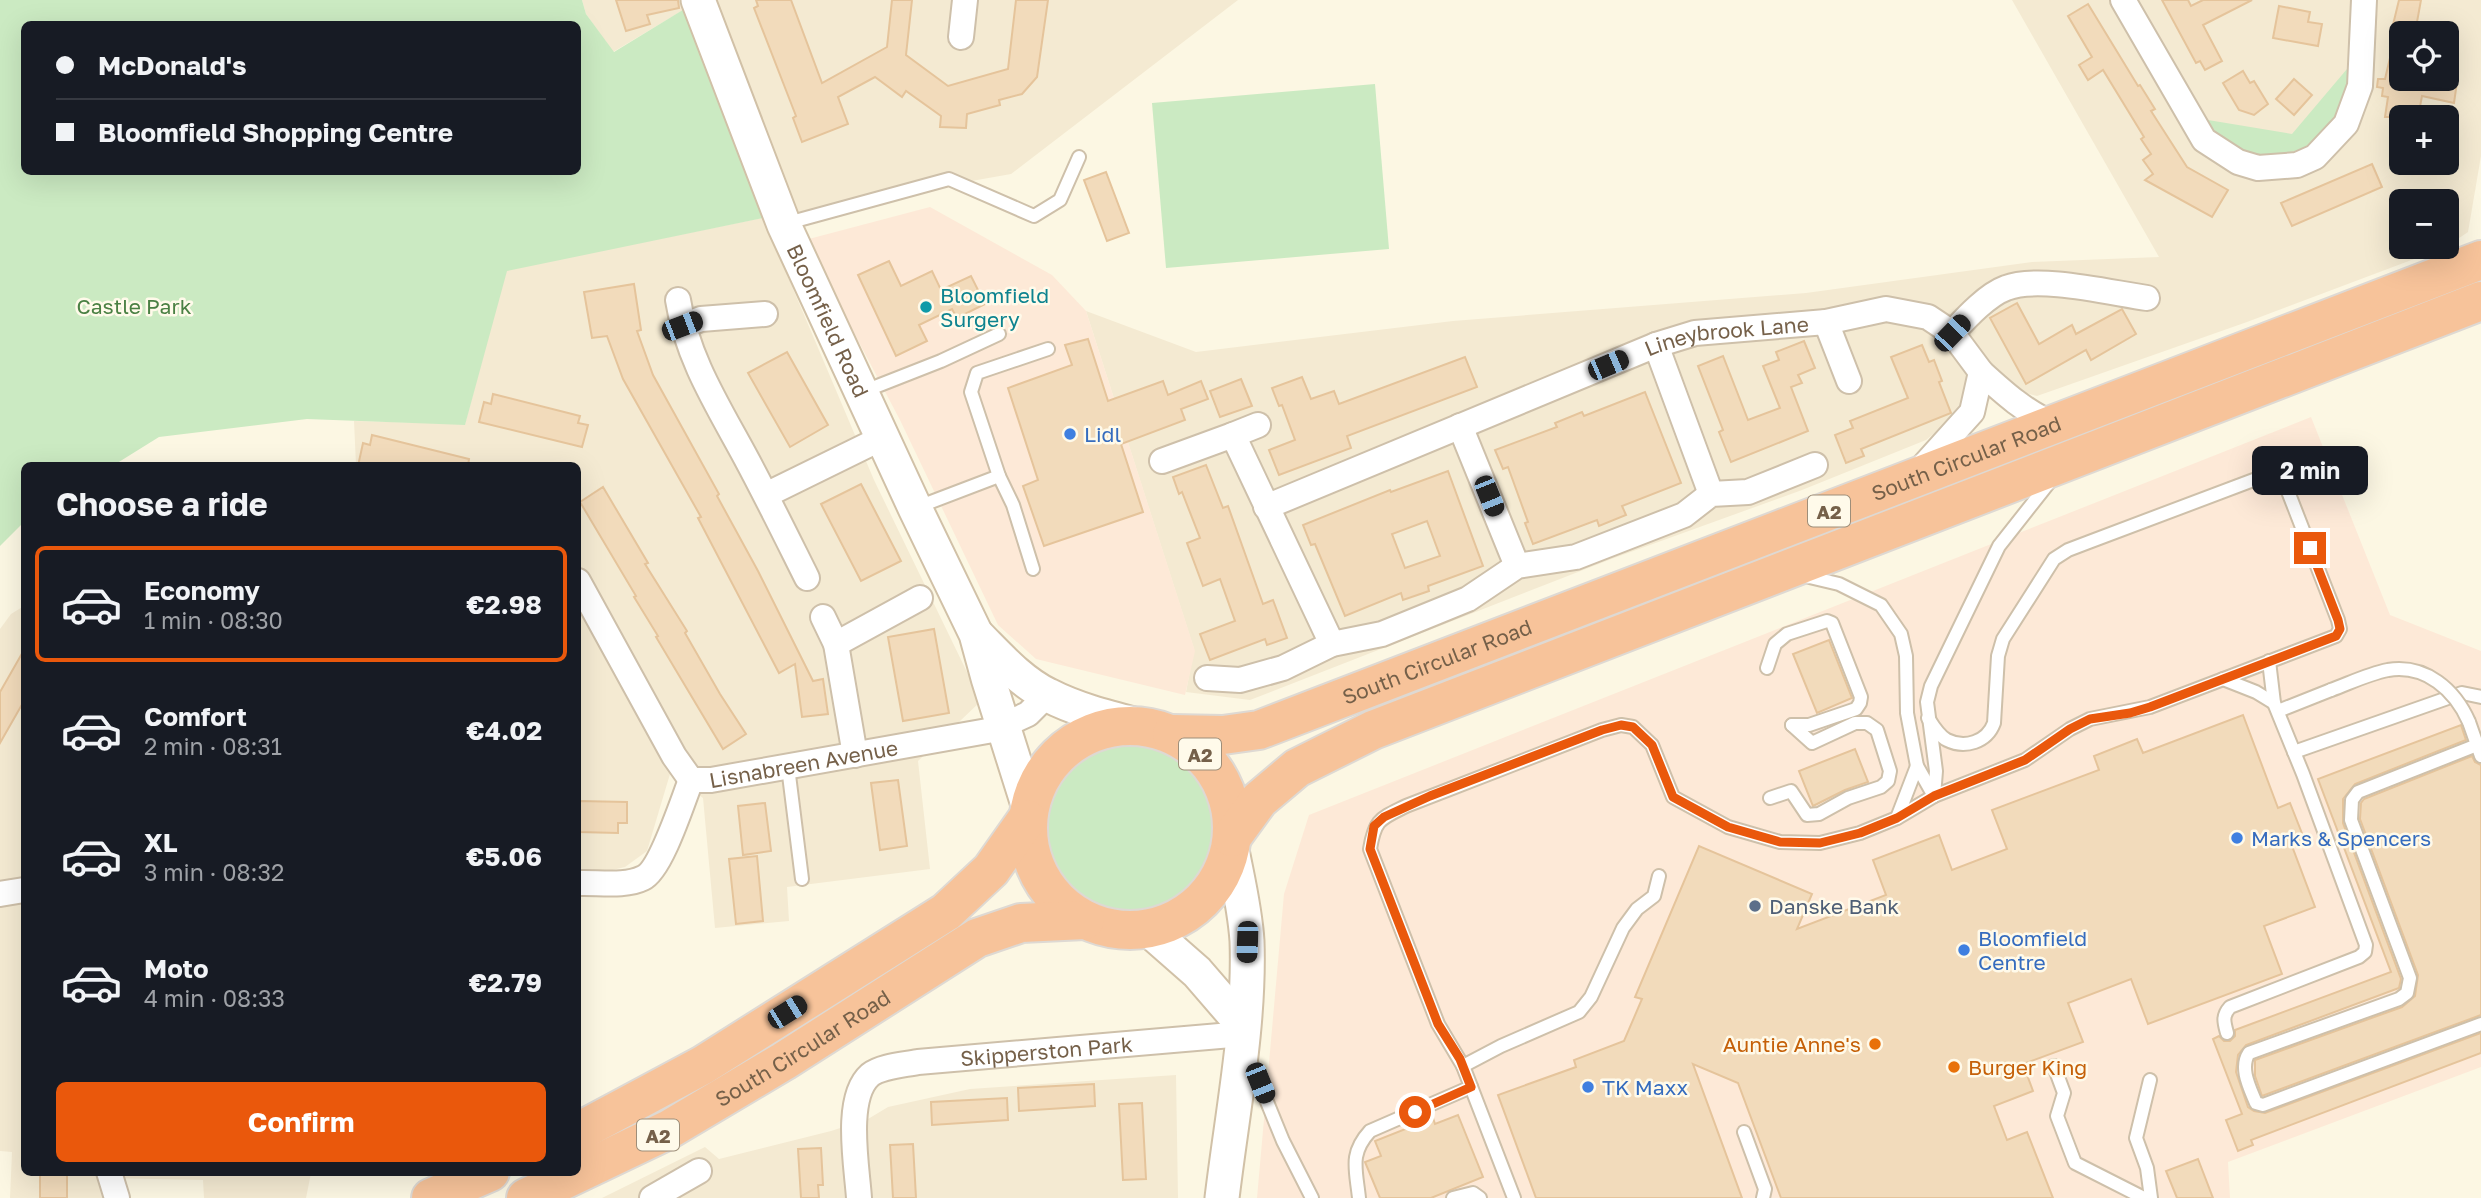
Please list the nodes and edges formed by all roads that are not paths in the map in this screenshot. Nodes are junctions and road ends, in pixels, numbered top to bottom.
1 (698, 0) edge
2 (965, 0) edge
3 (2123, 0) edge
4 (2364, 0) edge
5 (961, 37) dead end
6 (1079, 157) dead end
7 (784, 225) junction
8 (2481, 260) edge
9 (2147, 298) dead end
10 (678, 300) dead end
11 (2481, 301) edge
12 (765, 314) dead end
13 (1826, 322) junction
14 (682, 326) junction
15 (1952, 333) junction
16 (999, 334) dead end
17 (1656, 345) junction
18 (1048, 349) dead end
19 (1981, 372) junction
20 (1849, 381) dead end
21 (862, 392) junction
22 (1258, 425) dead end
23 (2055, 425) junction
24 (1460, 426) junction
25 (1233, 435) junction
26 (882, 438) junction
27 (1162, 461) dead end
28 (2065, 463) junction
29 (1815, 465) dead end
30 (999, 476) junction
31 (1911, 480) junction
32 (1711, 494) junction
33 (766, 495) junction
34 (1266, 507) junction
35 (915, 508) junction
36 (1517, 566) junction
37 (1033, 569) dead end
38 (1783, 571) junction
39 (807, 578) dead end
40 (581, 587) edge
41 (920, 598) dead end
42 (823, 617) dead end
43 (976, 634) junction
44 (836, 644) junction
45 (1332, 644) junction
46 (2269, 661) junction
47 (1768, 668) dead end
48 (1207, 678) dead end
49 (2222, 679) junction
50 (1047, 695) junction
51 (2481, 697) edge
52 (2276, 707) junction
53 (1928, 718) junction
54 (1003, 727) junction
55 (1156, 730) junction
56 (2479, 750) edge
57 (2294, 752) junction
58 (855, 755) junction
59 (788, 766) junction
60 (1917, 766) junction
61 (691, 780) junction
62 (1934, 796) junction
63 (1770, 798) dead end
64 (1028, 814) junction
65 (1897, 818) junction
66 (1231, 841) junction
67 (1660, 876) dead end
68 (802, 879) dead end
69 (581, 883) edge
70 (21, 890) edge
71 (0, 894) edge
72 (1085, 920) junction
73 (1148, 929) junction
74 (2481, 1024) edge
75 (1242, 1033) junction
76 (2227, 1033) dead end
77 (1463, 1066) junction
78 (2054, 1066) dead end
79 (2150, 1080) dead end
80 (1471, 1087) junction
81 (581, 1130) edge
82 (1744, 1132) dead end
83 (699, 1171) dead end
84 (581, 1172) edge
85 (110, 1176) edge
86 (481, 1176) edge
87 (572, 1176) edge
88 (117, 1198) edge
89 (431, 1198) edge
90 (526, 1198) edge
91 (652, 1198) edge
92 (859, 1198) edge
93 (1222, 1198) edge
94 (1312, 1198) edge
95 (1359, 1198) edge
96 (1453, 1198) edge
97 (1480, 1198) edge
98 (1514, 1198) edge
99 (1763, 1198) edge
100 (2144, 1198) edge
101 (2151, 1198) edge

1 - 7 street, Bloomfield Road
2 - 5 street
3 - 4 street
6 - 7 lane
7 - 21 street, Bloomfield Road
8 - 23 highway, South Circular Road / A2
9 - 15 street
10 - 14 street
11 - 28 highway, South Circular Road / A2
12 - 14 street
13 - 15 street, Lineybrook Lane
13 - 17 street, Lineybrook Lane
13 - 20 street
14 - 33 street
15 - 19 street, Lineybrook Lane
16 - 21 lane
17 - 24 street, Lineybrook Lane
17 - 32 street
18 - 30 lane
19 - 23 street, Lineybrook Lane
19 - 31 street
21 - 26 street, Bloomfield Road
22 - 25 street
23 - 31 highway, South Circular Road / A2
24 - 34 street, Lineybrook Lane
24 - 36 street
25 - 27 street
25 - 34 street
26 - 33 street
26 - 35 street, Bloomfield Road
28 - 38 highway, South Circular Road / A2
28 - 53 lane
29 - 32 street
30 - 35 lane
30 - 37 lane
31 - 55 highway, South Circular Road / A2
32 - 36 street
33 - 39 street
34 - 45 street
35 - 43 street, Bloomfield Road
36 - 45 street
38 - 60 lane
38 - 66 highway, South Circular Road / A2
40 - 61 street, Lisnabreen Avenue
41 - 44 street
42 - 44 street
43 - 50 street, Bloomfield Road
43 - 54 street, Bloomfield Road
44 - 58 street
45 - 48 street
46 - 49 lane
46 - 52 lane
46 - 53 lane
47 - 63 lane
49 - 52 lane
49 - 62 lane
50 - 54 street, Lisnabreen Avenue
50 - 55 street, Bloomfield Road
51 - 57 lane
52 - 56 lane, bridge
52 - 57 lane
53 - 62 lane
54 - 58 street, Lisnabreen Avenue
54 - 64 street, Bloomfield Road
55 - 64 highway, A2
55 - 66 highway, A2
56 - 74 lane
57 - 76 lane
58 - 59 street, Lisnabreen Avenue
59 - 61 street, Lisnabreen Avenue
59 - 68 lane
60 - 62 lane
60 - 65 lane
61 - 69 street
62 - 65 lane
64 - 72 highway, A2
64 - 81 highway, South Circular Road / A2
65 - 77 lane
66 - 73 highway, A2
66 - 75 street
67 - 77 lane
70 - 71 street
72 - 73 highway, A2
72 - 84 highway, South Circular Road / A2
73 - 75 street
75 - 92 street, Skipperston Park
75 - 93 street
75 - 94 lane
77 - 80 lane
78 - 100 lane
79 - 101 lane
80 - 95 lane
80 - 98 lane
82 - 99 lane
83 - 91 street
85 - 88 street
86 - 89 highway
87 - 90 highway, South Circular Road / A2
96 - 97 lane

